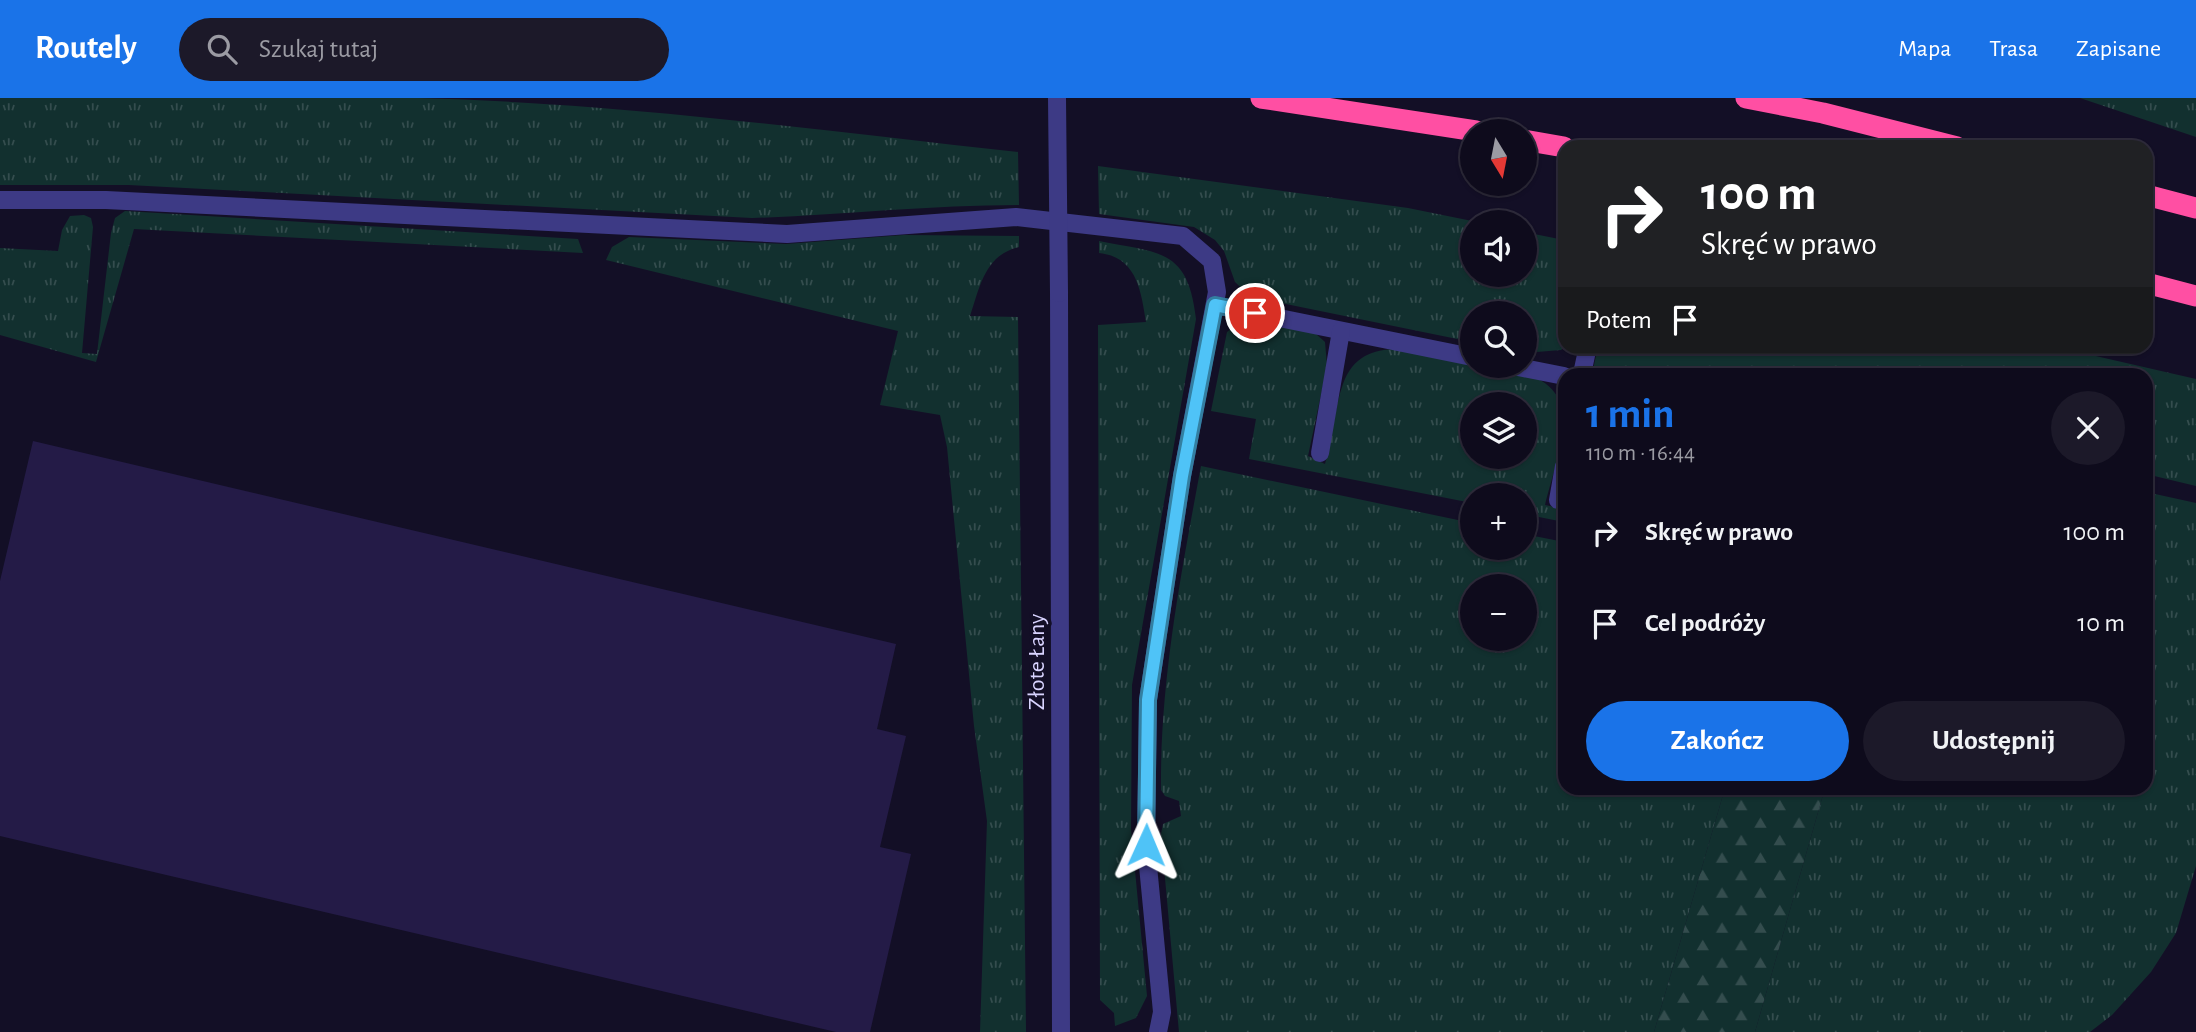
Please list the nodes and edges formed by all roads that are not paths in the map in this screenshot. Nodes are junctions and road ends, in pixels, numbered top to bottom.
1 (1058, 98) edge
2 (1261, 98) edge
3 (1746, 98) edge
4 (1460, 129) edge
5 (1929, 140) edge
6 (1537, 143) edge
7 (1558, 147) edge
8 (2153, 197) edge
9 (0, 200) edge
10 (2196, 208) edge
11 (2153, 285) edge
12 (2196, 296) edge
13 (1215, 305) junction
14 (1341, 331) junction
15 (1460, 355) edge
16 (1537, 371) edge
17 (1558, 375) edge
18 (1320, 453) dead end
19 (1061, 1032) edge
20 (1158, 1032) edge

1 - 19 street, Złote Łany, bridge
2 - 4 highway
3 - 5 highway
6 - 7 highway
8 - 10 highway
9 - 13 street
11 - 12 highway
13 - 14 street
13 - 20 street
14 - 15 street
14 - 18 street
16 - 17 street

